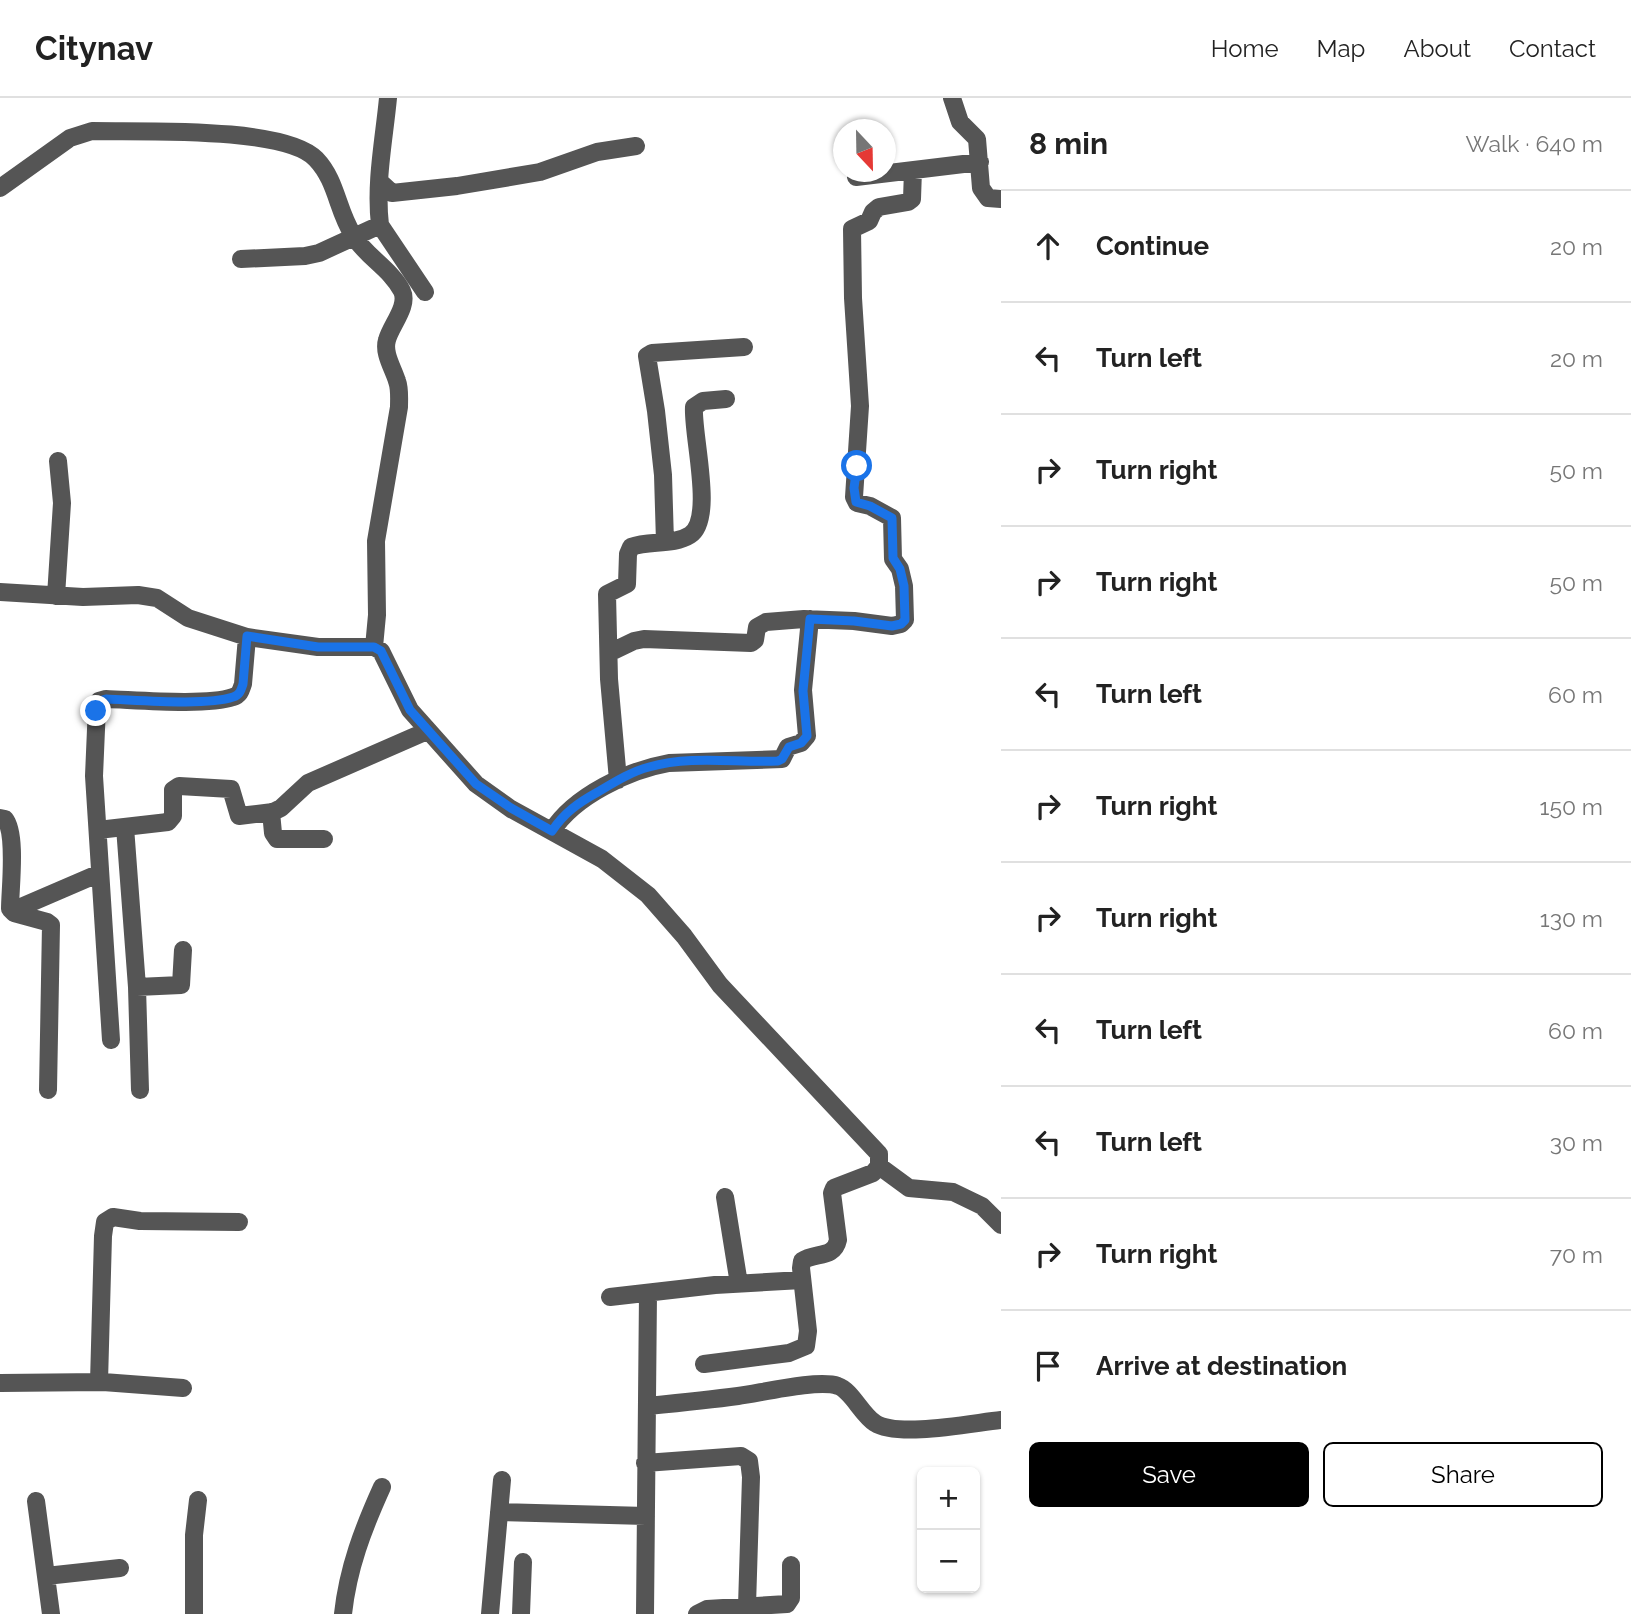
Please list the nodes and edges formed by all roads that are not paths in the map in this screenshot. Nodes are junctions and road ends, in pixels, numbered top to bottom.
1 (388, 98) edge
2 (952, 98) edge
3 (636, 146) dead end
4 (980, 162) junction
5 (913, 170) junction
6 (896, 172) edge
7 (380, 182) junction
8 (0, 188) edge
9 (1001, 199) edge
10 (380, 225) junction
11 (354, 237) junction
12 (241, 258) dead end
13 (425, 292) dead end
14 (744, 347) dead end
15 (726, 399) dead end
16 (58, 461) dead end
17 (665, 542) junction
18 (0, 592) edge
19 (56, 596) junction
20 (810, 619) junction
21 (247, 636) junction
22 (374, 647) junction
23 (609, 653) junction
24 (426, 730) junction
25 (618, 780) junction
26 (271, 812) junction
27 (0, 818) edge
28 (125, 827) junction
29 (98, 830) junction
30 (552, 831) junction
31 (324, 839) dead end
32 (100, 873) junction
33 (14, 913) junction
34 (183, 950) dead end
35 (138, 987) junction
36 (111, 1040) dead end
37 (48, 1090) dead end
38 (140, 1090) dead end
39 (879, 1166) junction
40 (725, 1197) dead end
41 (239, 1222) dead end
42 (1001, 1225) edge
43 (802, 1280) junction
44 (739, 1284) junction
45 (648, 1293) junction
46 (610, 1297) dead end
47 (704, 1364) dead end
48 (99, 1382) junction
49 (0, 1383) edge
50 (183, 1388) dead end
51 (648, 1406) junction
52 (1001, 1420) edge
53 (645, 1463) junction
54 (502, 1480) dead end
55 (382, 1487) dead end
56 (198, 1500) dead end
57 (36, 1501) dead end
58 (499, 1512) junction
59 (646, 1516) junction
60 (523, 1563) dead end
61 (791, 1565) dead end
62 (120, 1568) dead end
63 (46, 1576) junction
64 (747, 1606) junction
65 (51, 1614) edge
66 (194, 1614) edge
67 (342, 1614) edge
68 (490, 1614) edge
69 (521, 1614) edge
70 (645, 1614) edge
71 (697, 1614) edge

1 - 7 street
2 - 4 street
3 - 7 street
4 - 5 street
4 - 9 street
5 - 6 street
5 - 20 street
7 - 10 street
8 - 11 street
10 - 11 street
10 - 13 street
11 - 12 street
11 - 22 street
14 - 17 street
15 - 17 street
16 - 19 street
17 - 23 street
18 - 19 street
19 - 21 street
20 - 23 street
20 - 25 street
21 - 22 street
21 - 29 street
22 - 24 street
23 - 25 street
24 - 26 street
24 - 30 street
25 - 30 street
26 - 28 street
26 - 31 street
27 - 33 street
28 - 29 street
28 - 35 street
29 - 32 street
30 - 39 street
32 - 33 street
32 - 36 street
33 - 37 street
34 - 35 street
35 - 38 street
39 - 42 street
39 - 43 street
40 - 44 street
41 - 48 street
43 - 44 street
43 - 47 street
44 - 45 street
45 - 46 street
45 - 51 street
48 - 49 street
48 - 50 street
51 - 52 street
51 - 53 street
53 - 59 street
53 - 64 street
54 - 58 street
55 - 67 street
56 - 66 street
57 - 63 street
58 - 59 street
58 - 68 street
59 - 70 street
60 - 69 street
61 - 64 street
62 - 63 street
63 - 65 street
64 - 71 street

